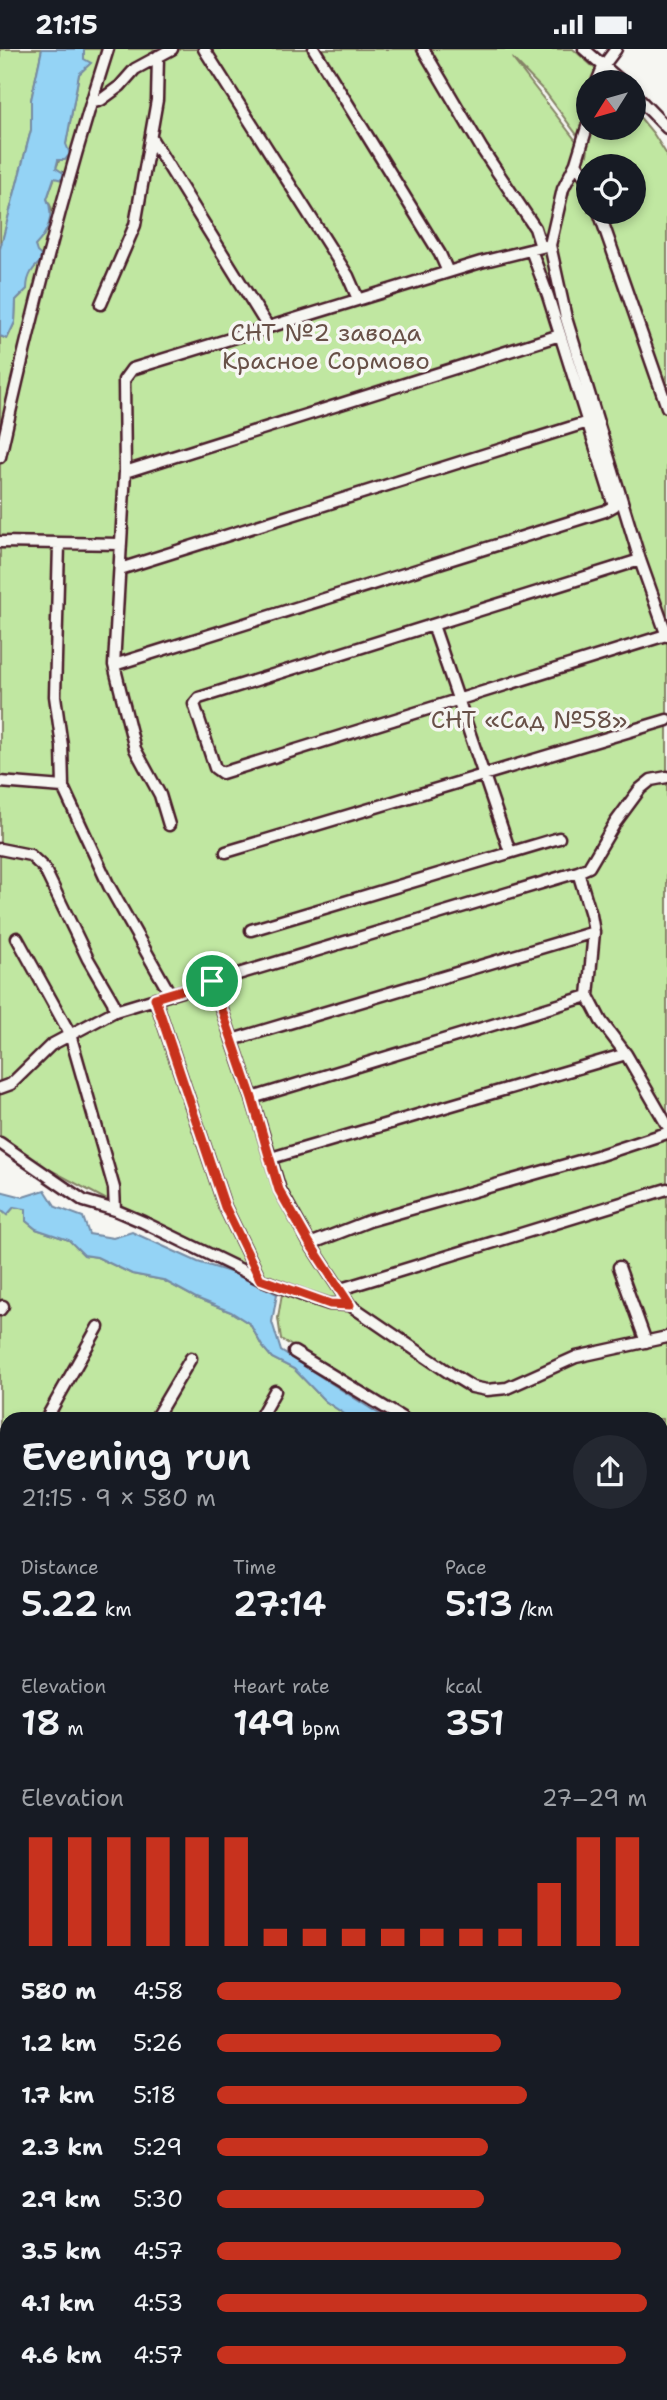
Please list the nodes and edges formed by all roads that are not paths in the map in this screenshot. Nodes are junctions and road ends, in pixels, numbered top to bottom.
1 (108, 49) edge
2 (172, 49) edge
3 (204, 49) edge
4 (314, 49) edge
5 (423, 49) edge
6 (584, 49) edge
7 (616, 49) edge
8 (158, 56) junction
9 (604, 65) junction
10 (602, 70) edge
11 (609, 70) edge
12 (90, 103) junction
13 (646, 106) edge
14 (667, 128) edge
15 (150, 138) junction
16 (576, 163) edge
17 (604, 224) edge
18 (541, 248) junction
19 (448, 272) junction
20 (358, 299) junction
21 (101, 304) dead end
22 (268, 327) junction
23 (560, 335) junction
24 (667, 407) edge
25 (588, 422) junction
26 (0, 457) edge
27 (125, 472) junction
28 (0, 542) edge
29 (59, 544) junction
30 (120, 544) junction
31 (640, 560) junction
32 (120, 569) junction
33 (433, 625) junction
34 (667, 635) edge
35 (114, 665) junction
36 (458, 699) junction
37 (667, 720) edge
38 (484, 776) junction
39 (667, 777) edge
40 (0, 782) edge
41 (63, 786) junction
42 (169, 825) dead end
43 (558, 838) dead end
44 (0, 849) edge
45 (226, 852) dead end
46 (510, 852) junction
47 (578, 872) junction
48 (251, 930) dead end
49 (594, 932) junction
50 (17, 938) dead end
51 (212, 981) junction
52 (170, 994) junction
53 (588, 996) junction
54 (155, 998) junction
55 (115, 1011) junction
56 (69, 1034) junction
57 (232, 1040) junction
58 (626, 1054) junction
59 (0, 1088) edge
60 (252, 1098) junction
61 (667, 1125) edge
62 (667, 1133) edge
63 (0, 1143) edge
64 (271, 1158) junction
65 (667, 1189) edge
66 (116, 1210) junction
67 (310, 1244) junction
68 (619, 1267) dead end
69 (260, 1279) junction
70 (341, 1289) junction
71 (350, 1305) junction
72 (98, 1327) dead end
73 (667, 1337) edge
74 (646, 1342) junction
75 (294, 1352) dead end
76 (191, 1358) dead end
77 (275, 1391) dead end
78 (50, 1412) edge
79 (159, 1412) edge
80 (263, 1412) edge
81 (393, 1412) edge

1 - 12 street
2 - 8 street
3 - 20 street
4 - 19 street
5 - 18 street
6 - 9 street
7 - 9 street
8 - 12 street
8 - 15 street
9 - 10 street
9 - 11 street
12 - 26 street
13 - 14 street
15 - 21 street
15 - 22 street
16 - 18 street
17 - 24 street
18 - 19 street
18 - 23 street
18 - 31 street
19 - 20 street
20 - 22 street
22 - 27 street
23 - 25 street
23 - 27 street
25 - 32 street
25 - 35 street
27 - 30 street
28 - 29 street
29 - 30 street
29 - 41 street
30 - 32 street
31 - 33 street
31 - 34 street
32 - 35 street
33 - 36 street
33 - 36 street
34 - 36 street
35 - 42 street
36 - 38 street
37 - 38 street
38 - 45 street
38 - 46 street
39 - 47 street
40 - 41 street
41 - 52 street
43 - 46 street
44 - 55 street
46 - 48 street
47 - 49 street
47 - 51 street
49 - 53 street
49 - 57 street
50 - 56 street
51 - 52 street
51 - 57 street
52 - 54 street
53 - 58 street
53 - 60 street
54 - 55 street
54 - 69 street
55 - 56 street
56 - 59 street
56 - 66 street
57 - 60 street
58 - 61 street
58 - 64 street
60 - 64 street
62 - 67 street
63 - 66 street
64 - 67 street
65 - 70 street
66 - 69 street
67 - 70 street
68 - 74 street
69 - 71 street
70 - 71 street
71 - 74 street
72 - 78 street
73 - 74 street
75 - 81 street
76 - 79 street
77 - 80 street

